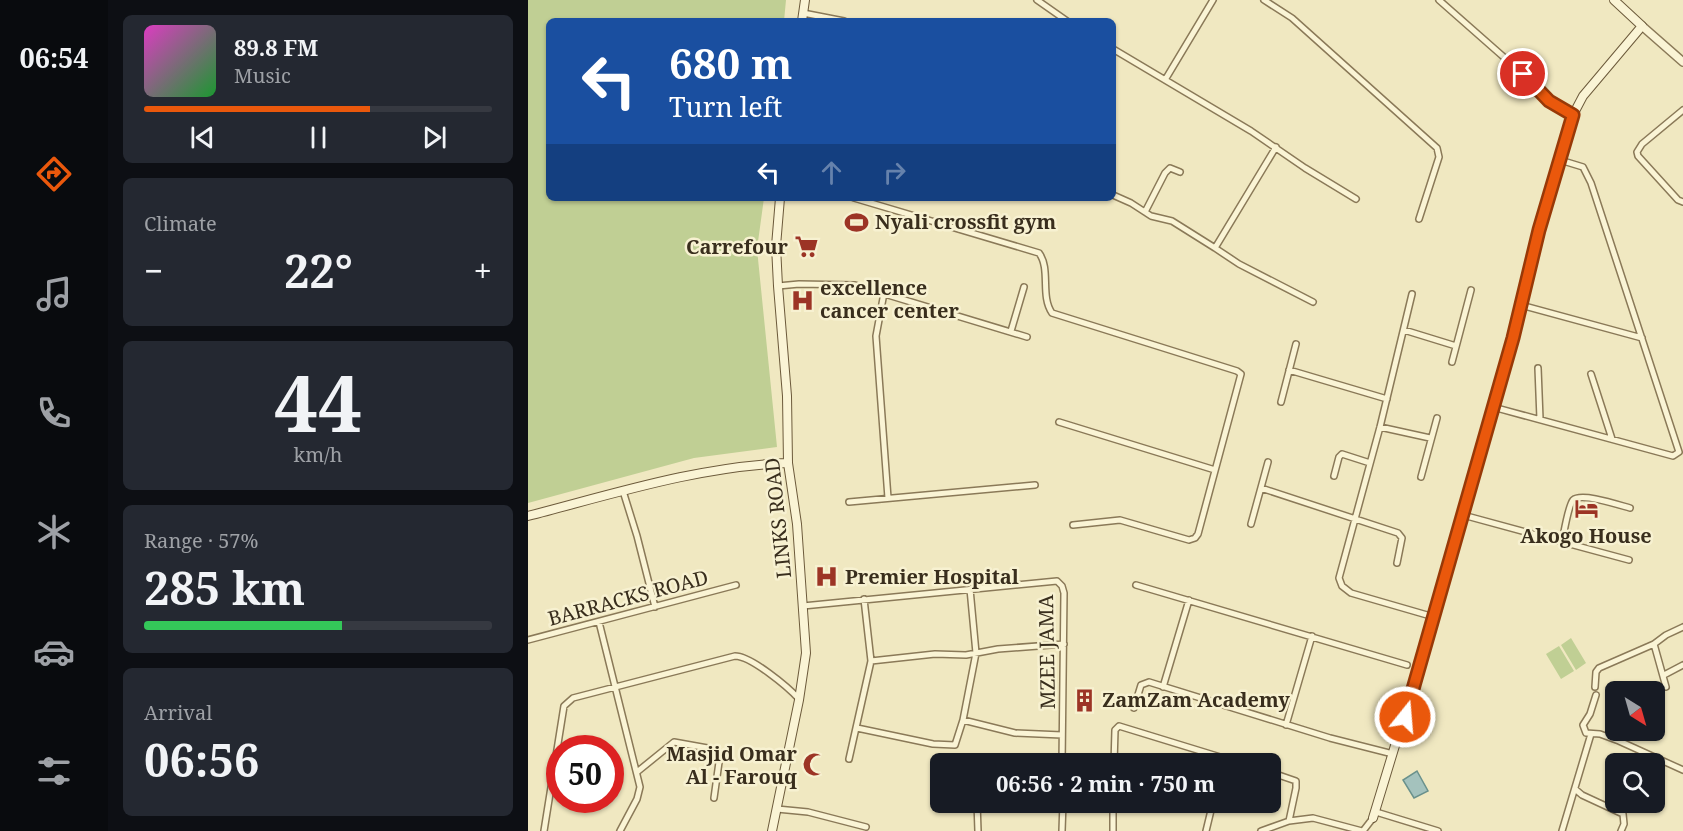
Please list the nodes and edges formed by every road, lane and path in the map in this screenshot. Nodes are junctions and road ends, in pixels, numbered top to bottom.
1 (805, 0) edge
2 (1036, 0) edge
3 (1212, 0) edge
4 (1264, 0) edge
5 (1439, 0) edge
6 (1614, 0) edge
7 (803, 17) edge
8 (1063, 18) edge
9 (1642, 26) junction
10 (1116, 51) edge
11 (1683, 63) edge
12 (1165, 80) junction
13 (1683, 110) edge
14 (1573, 115) junction
15 (1276, 147) junction
16 (1560, 160) junction
17 (1180, 172) dead end
18 (1116, 197) edge
19 (1356, 198) dead end
20 (780, 201) edge
21 (864, 201) edge
22 (1683, 202) edge
23 (1145, 212) junction
24 (1419, 219) dead end
25 (1215, 248) junction
26 (778, 286) junction
27 (1024, 286) dead end
28 (1471, 290) dead end
29 (885, 293) junction
30 (1412, 294) dead end
31 (1313, 302) dead end
32 (1521, 304) junction
33 (1404, 330) junction
34 (1011, 331) junction
35 (1027, 337) dead end
36 (1642, 338) junction
37 (1296, 344) dead end
38 (1456, 346) junction
39 (1452, 362) dead end
40 (1538, 368) dead end
41 (1289, 370) junction
42 (1591, 374) dead end
43 (1387, 399) junction
44 (1281, 402) dead end
45 (1493, 407) junction
46 (1437, 418) dead end
47 (1540, 419) junction
48 (1059, 422) dead end
49 (1380, 427) junction
50 (1430, 438) junction
51 (1612, 439) junction
52 (1268, 462) dead end
53 (1370, 462) junction
54 (788, 463) junction
55 (1215, 470) junction
56 (1334, 476) dead end
57 (1421, 477) dead end
58 (1035, 485) dead end
59 (1261, 488) junction
60 (623, 491) junction
61 (888, 498) junction
62 (849, 502) dead end
63 (1630, 508) dead end
64 (1462, 515) junction
65 (528, 516) edge
66 (1355, 519) junction
67 (1251, 524) dead end
68 (1072, 525) dead end
69 (1562, 542) junction
70 (1629, 560) dead end
71 (1397, 563) dead end
72 (736, 585) dead end
73 (1136, 585) dead end
74 (970, 589) junction
75 (864, 599) junction
76 (1188, 600) junction
77 (803, 606) junction
78 (655, 607) junction
79 (1434, 617) junction
80 (599, 622) junction
81 (1683, 627) edge
82 (1312, 636) junction
83 (528, 640) edge
84 (1064, 644) junction
85 (1654, 644) junction
86 (976, 653) junction
87 (871, 661) junction
88 (1407, 665) dead end
89 (1683, 665) edge
90 (1664, 675) junction
91 (615, 686) junction
92 (1163, 687) junction
93 (1595, 687) dead end
94 (1666, 687) dead end
95 (1596, 695) dead end
96 (799, 699) junction
97 (1134, 708) dead end
98 (963, 720) junction
99 (1286, 725) junction
100 (857, 728) junction
101 (1591, 734) junction
102 (1062, 735) junction
103 (1062, 753) edge
104 (1114, 753) edge
105 (1207, 753) edge
106 (1393, 754) junction
107 (849, 759) dead end
108 (1683, 770) edge
109 (637, 772) junction
110 (1281, 776) edge
111 (1575, 789) junction
112 (714, 798) dead end
113 (777, 809) junction
114 (977, 813) edge
115 (1063, 813) edge
116 (1113, 813) edge
117 (1210, 813) edge
118 (1375, 815) junction
119 (1289, 821) junction
120 (866, 827) dead end
121 (544, 831) edge
122 (620, 831) edge
123 (772, 831) edge
124 (978, 831) edge
125 (1062, 831) edge
126 (1113, 831) edge
127 (1206, 831) edge
128 (1261, 831) edge
129 (1363, 831) edge
130 (1438, 831) edge
131 (1562, 831) edge
132 (1621, 831) edge

1 - 7 main road
2 - 8 street
3 - 12 street
4 - 24 street
5 - 14 street
6 - 9 main road
9 - 11 street
9 - 14 main road
10 - 12 street
12 - 15 street
13 - 22 street
14 - 16 main road
15 - 19 street
15 - 25 street
16 - 32 main road
16 - 36 street
17 - 23 street
18 - 23 street
20 - 26 main road, LINKS ROAD
21 - 55 street
23 - 25 street
25 - 31 street
26 - 29 street
26 - 54 main road, LINKS ROAD
27 - 34 street
28 - 38 street
29 - 34 street
29 - 61 street
30 - 33 street
32 - 36 street
32 - 45 main road
33 - 38 street
33 - 43 street
34 - 35 street
36 - 51 street
37 - 41 street
38 - 39 street
40 - 47 street
41 - 43 street
41 - 44 street
42 - 51 street
43 - 49 street
45 - 47 street
45 - 64 main road
46 - 50 street
47 - 51 street
48 - 55 street
49 - 50 street
49 - 53 street
50 - 57 street
52 - 59 street
53 - 56 street
53 - 66 street
54 - 60 main road
54 - 77 main road, LINKS ROAD
55 - 68 street
58 - 61 street
59 - 66 street
59 - 67 street
60 - 65 main road
60 - 78 street
61 - 62 street
63 - 69 street
64 - 69 street
64 - 79 main road
66 - 71 street
66 - 79 street
69 - 70 street
72 - 78 street, BARRACKS ROAD
73 - 76 street
74 - 75 street, MZEE JAMA
74 - 84 street, MZEE JAMA
74 - 86 street
75 - 77 street, MZEE JAMA
75 - 87 street
76 - 82 street
76 - 92 street
77 - 96 main road, LINKS ROAD
78 - 80 street, BARRACKS ROAD
79 - 106 main road
80 - 83 street, BARRACKS ROAD
80 - 91 street
81 - 85 street
82 - 88 street
82 - 99 street
84 - 86 street
84 - 102 street, MZEE JAMA
85 - 90 street
85 - 93 street
86 - 87 street
86 - 98 street
87 - 100 street
89 - 90 street
90 - 94 street
91 - 96 street
91 - 109 street
91 - 121 street
92 - 97 street
92 - 99 street
95 - 101 street
96 - 113 main road, LINKS ROAD
98 - 100 street
98 - 102 street
99 - 106 street
100 - 107 street
101 - 108 street
101 - 111 street
102 - 103 street, MZEE JAMA
104 - 105 street
106 - 118 main road
109 - 112 street
109 - 122 street
110 - 119 street
111 - 131 street
111 - 132 street
113 - 120 street
113 - 123 main road, LINKS ROAD
114 - 124 street
115 - 125 street
116 - 126 street
117 - 127 street
118 - 129 street
118 - 130 street
119 - 128 street
119 - 129 street

